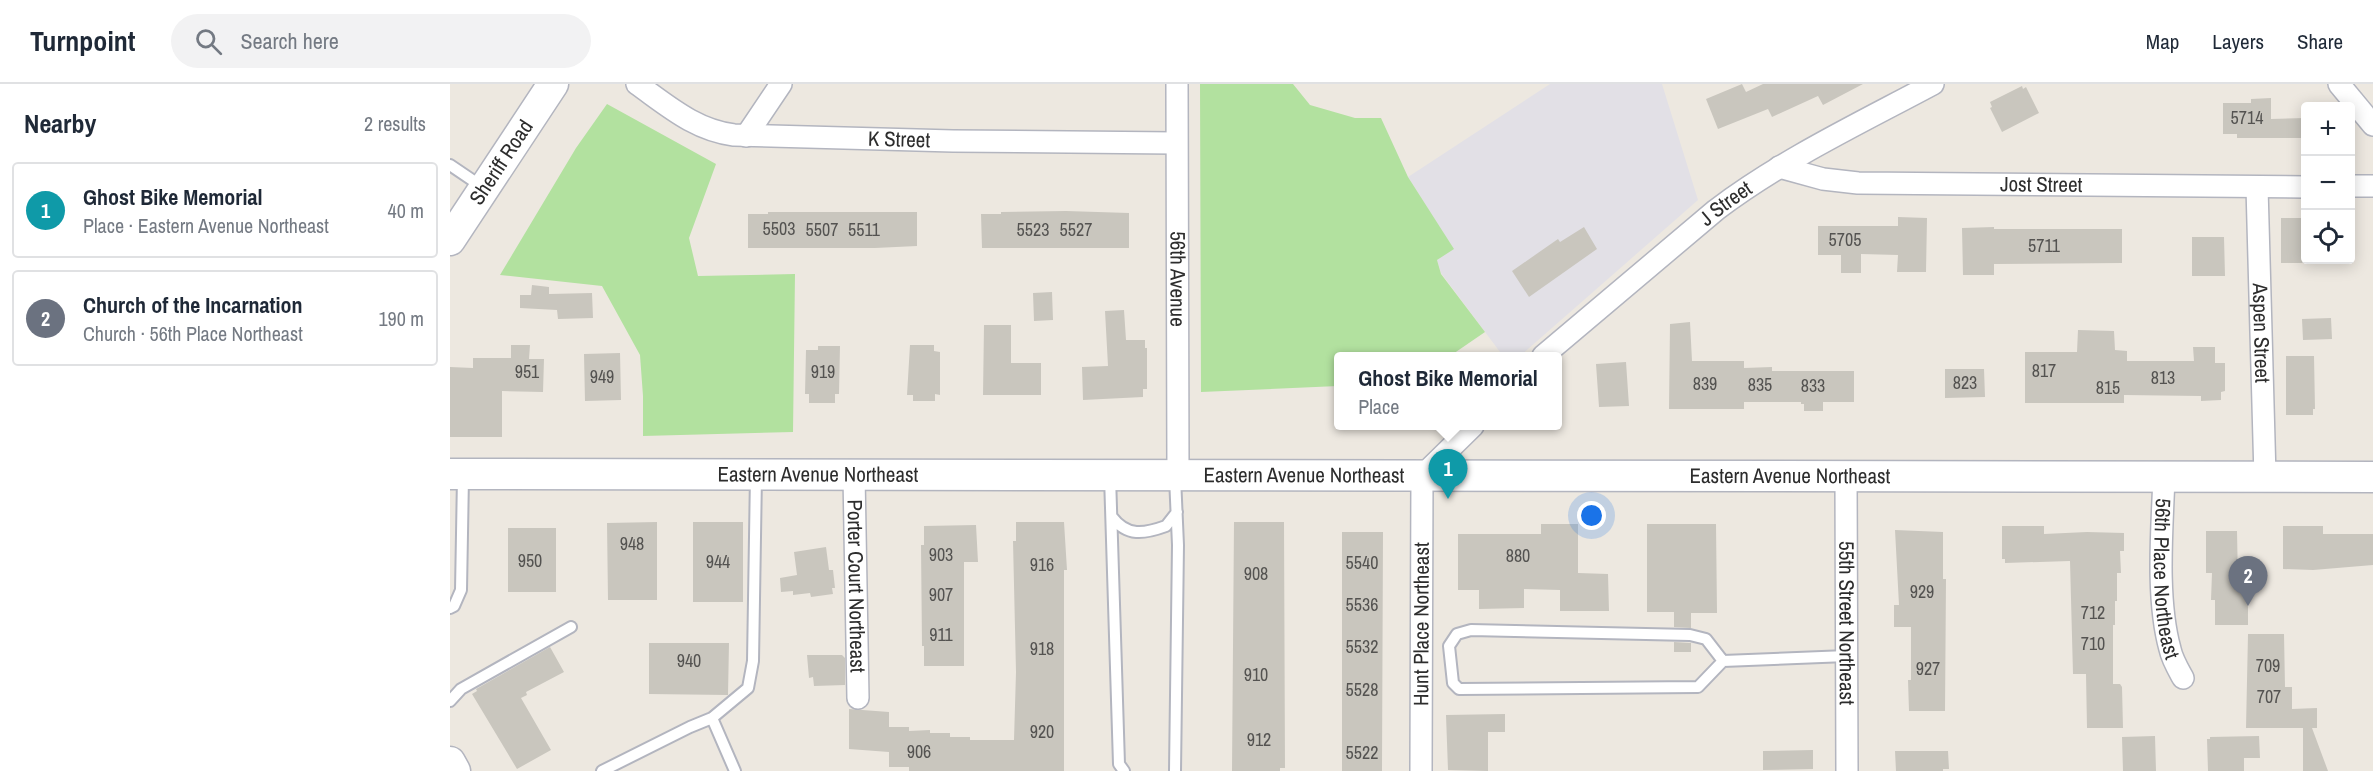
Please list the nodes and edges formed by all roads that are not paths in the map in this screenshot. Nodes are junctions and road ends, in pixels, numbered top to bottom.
1 (553, 84) edge
2 (637, 84) edge
3 (782, 84) edge
4 (1177, 84) edge
5 (1933, 84) edge
6 (2339, 84) edge
7 (2373, 125) edge
8 (746, 136) junction
9 (1175, 142) junction
10 (450, 165) edge
11 (1779, 167) junction
12 (2355, 186) edge
13 (2373, 186) edge
14 (2257, 187) junction
15 (2301, 187) edge
16 (484, 189) junction
17 (450, 240) edge
18 (1550, 352) edge
19 (1469, 430) edge
20 (457, 474) edge
21 (756, 475) junction
22 (854, 475) junction
23 (1110, 475) junction
24 (1177, 475) junction
25 (1422, 476) junction
26 (1846, 476) junction
27 (2164, 477) junction
28 (2265, 477) junction
29 (2373, 477) edge
30 (1178, 512) junction
31 (1112, 517) junction
32 (450, 608) edge
33 (571, 627) dead end
34 (1847, 656) junction
35 (1723, 661) junction
36 (2183, 678) dead end
37 (858, 698) dead end
38 (450, 702) edge
39 (712, 718) junction
40 (450, 762) edge
41 (455, 771) edge
42 (602, 771) edge
43 (735, 771) edge
44 (1124, 771) edge
45 (1175, 771) edge
46 (1421, 771) edge
47 (1847, 771) edge

1 - 16 main road, Sheriff Road
2 - 8 street, K Street
3 - 8 street
4 - 9 street, 56th Avenue
5 - 11 street, J Street
6 - 7 street
8 - 9 street, K Street
9 - 24 street, 56th Avenue
10 - 16 lane
11 - 14 street, Jost Street
11 - 18 street, J Street
12 - 13 street
14 - 15 street, Jost Street
14 - 28 street, Aspen Street
16 - 17 main road, Sheriff Road
19 - 25 street
20 - 21 main road, Eastern Avenue Northeast
20 - 32 lane
21 - 22 main road, Eastern Avenue Northeast
21 - 39 lane
22 - 23 main road, Eastern Avenue Northeast
22 - 37 street, Porter Court Northeast
23 - 24 main road, Eastern Avenue Northeast
23 - 31 lane
24 - 25 main road, Eastern Avenue Northeast
24 - 30 lane
25 - 26 main road, Eastern Avenue Northeast
25 - 46 street, Hunt Place Northeast
26 - 27 main road, Eastern Avenue Northeast
26 - 34 street, 55th Street Northeast
27 - 28 main road, Eastern Avenue Northeast
27 - 36 street, 56th Place Northeast
28 - 29 main road, Eastern Avenue Northeast
30 - 31 lane
30 - 45 lane
31 - 44 lane
33 - 38 lane
34 - 35 lane
34 - 47 street, 55th Street Northeast
35 - 35 lane
39 - 42 lane
39 - 43 lane
40 - 41 main road

